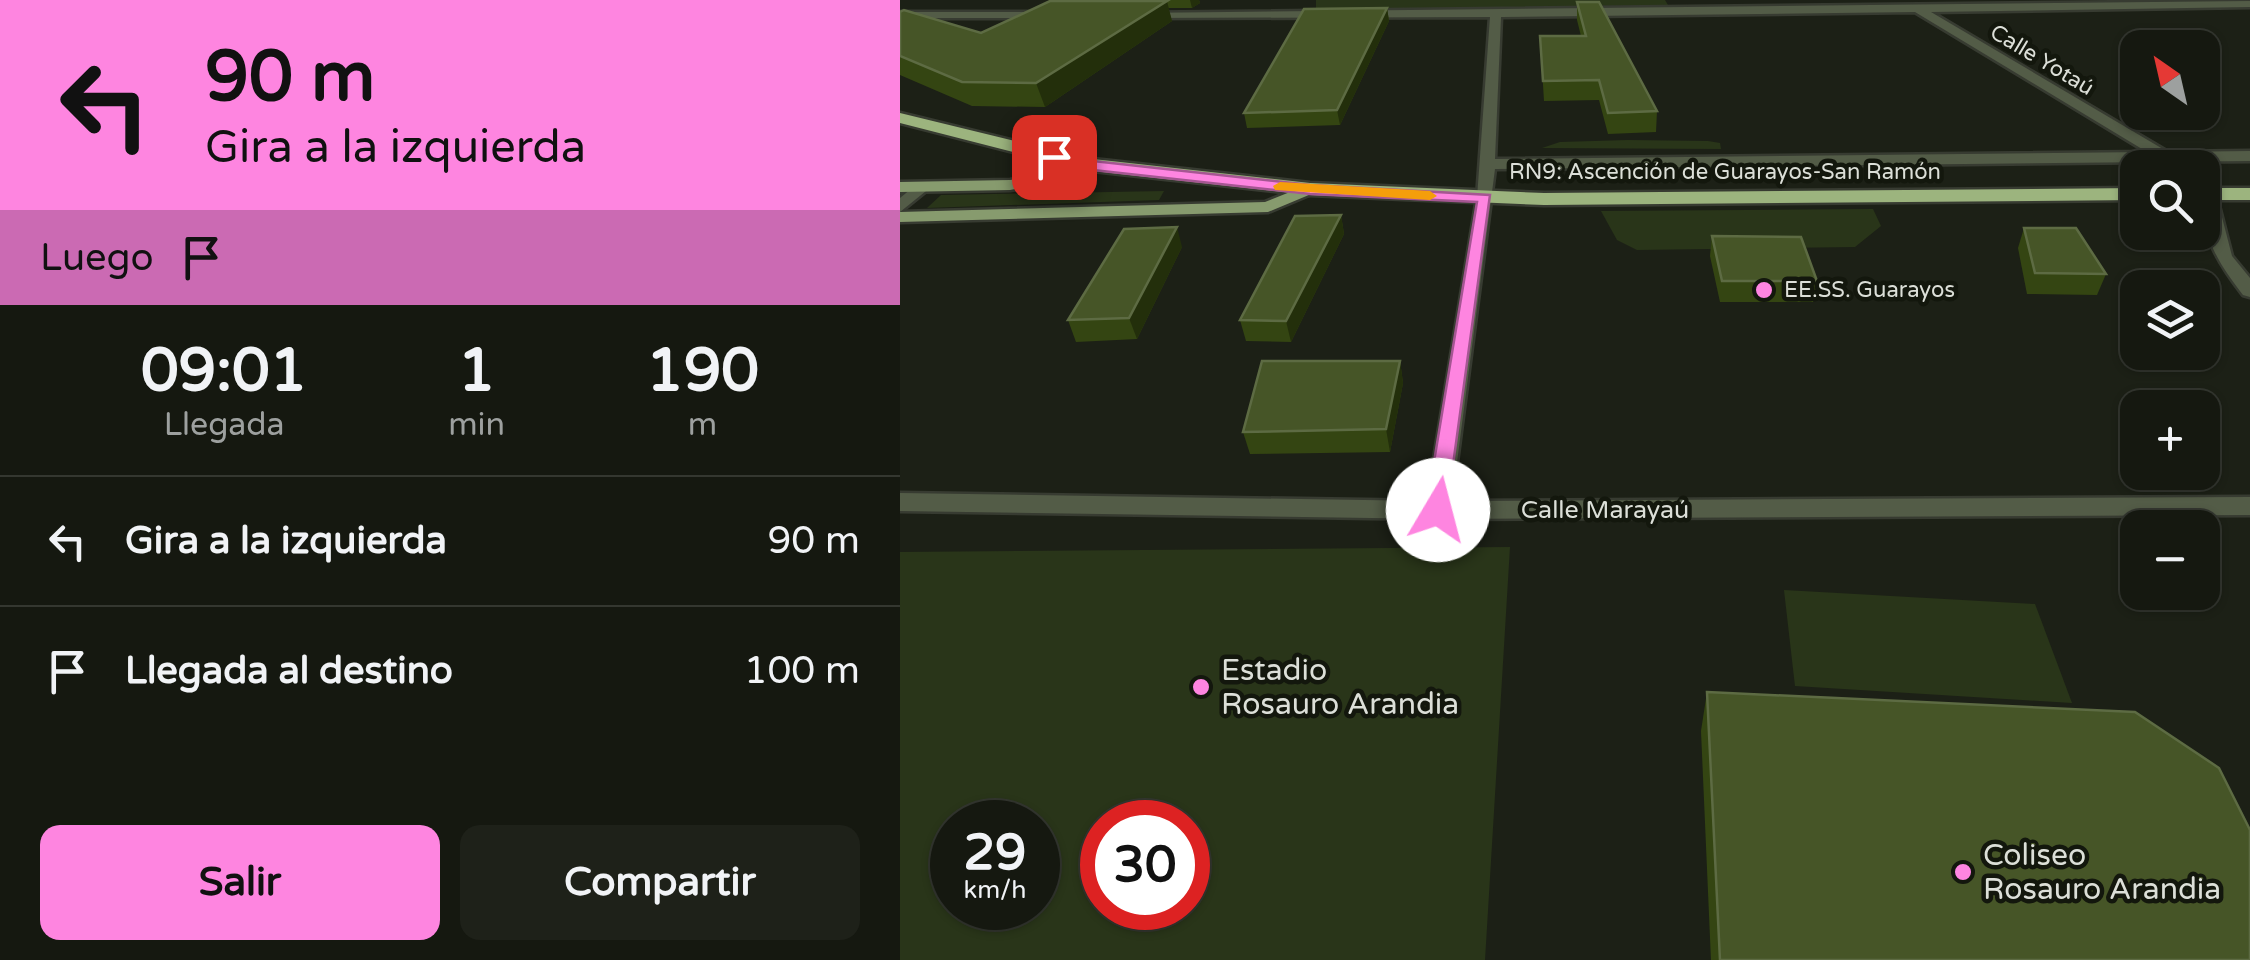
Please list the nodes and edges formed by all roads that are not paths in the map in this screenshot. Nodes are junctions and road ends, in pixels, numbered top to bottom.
1 (1192, 0) edge
2 (1899, 0) edge
3 (2250, 4) edge
4 (1919, 9) junction
5 (1496, 14) junction
6 (1068, 15) edge
7 (1124, 15) edge
8 (1180, 15) junction
9 (900, 16) edge
10 (900, 118) edge
11 (2153, 150) edge
12 (2220, 156) edge
13 (2250, 156) edge
14 (2120, 157) edge
15 (1084, 164) junction
16 (1487, 164) junction
17 (900, 187) edge
18 (923, 187) junction
19 (1310, 190) junction
20 (2220, 193) edge
21 (2120, 194) edge
22 (2250, 194) edge
23 (1485, 198) junction
24 (900, 207) edge
25 (900, 217) edge
26 (2220, 247) edge
27 (2250, 291) edge
28 (900, 502) edge
29 (2250, 506) edge
30 (1438, 510) junction

1 - 8 street
2 - 4 street, Calle Yotaú
3 - 4 street
4 - 5 street
4 - 11 street, Calle Yotaú
5 - 8 street
5 - 16 street
6 - 9 street
7 - 8 street
10 - 15 highway, RN9: Ascención de Guarayos-San Ramón
12 - 13 street
14 - 16 street
15 - 18 main road
15 - 19 highway, RN9: Ascención de Guarayos-San Ramón
16 - 23 street
17 - 18 main road
18 - 24 street
19 - 23 highway, RN9: Ascención de Guarayos-San Ramón
19 - 25 main road
20 - 22 highway
21 - 23 highway, RN9: Ascención de Guarayos-San Ramón
23 - 30 street
26 - 27 street
28 - 30 street, Calle Marayaú
29 - 30 street, Calle Marayaú

